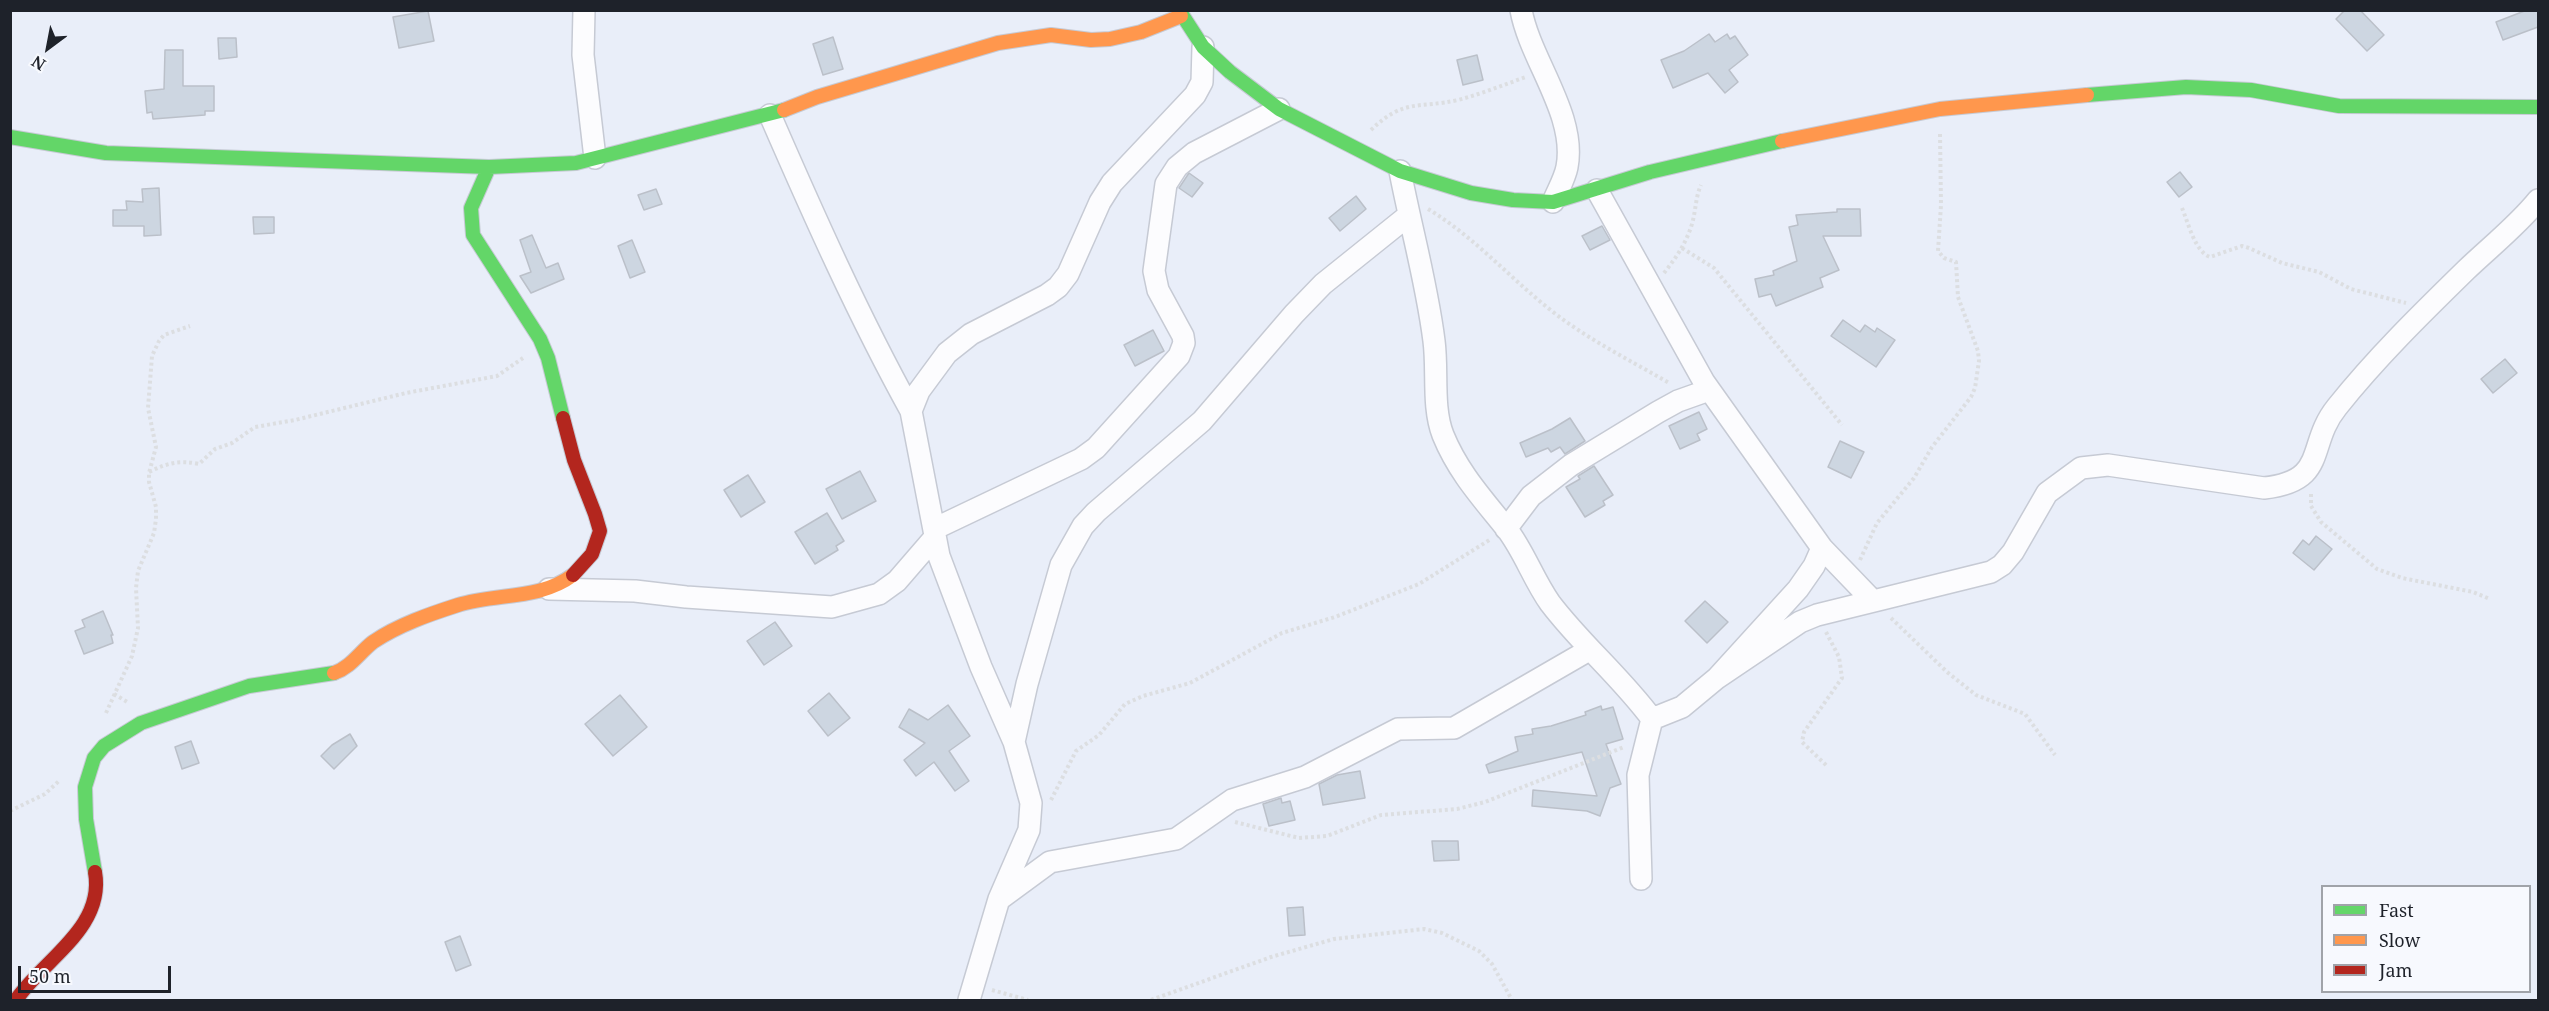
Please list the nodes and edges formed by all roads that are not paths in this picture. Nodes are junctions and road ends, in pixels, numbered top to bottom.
1 (584, 10) edge
2 (1521, 10) edge
3 (1180, 13) edge
4 (1203, 47) junction
5 (2538, 107) edge
6 (1279, 109) junction
7 (770, 115) junction
8 (10, 136) edge
9 (595, 158) junction
10 (489, 167) junction
11 (1400, 171) junction
12 (1598, 190) junction
13 (2538, 200) edge
14 (1554, 202) junction
15 (1407, 205) junction
16 (1700, 393) junction
17 (911, 411) junction
18 (1506, 529) junction
19 (934, 533) junction
20 (1822, 548) junction
21 (546, 589) junction
22 (1874, 601) junction
23 (1589, 650) junction
24 (1717, 678) junction
25 (1652, 719) junction
26 (1014, 742) junction
27 (1641, 879) dead end
28 (999, 899) junction
29 (969, 999) edge
30 (15, 1000) edge

1 - 9 street
2 - 14 street
3 - 4 street
3 - 7 street
4 - 6 street
4 - 17 street
5 - 12 street
6 - 11 street
6 - 19 street
7 - 9 street
7 - 17 street
8 - 10 street
9 - 10 street
10 - 21 street
11 - 14 street
11 - 15 street
12 - 14 street
12 - 16 street
13 - 22 street
15 - 18 street
15 - 26 street
16 - 18 street
16 - 20 street
17 - 19 street
18 - 23 street
19 - 21 street
19 - 26 street
20 - 22 street
20 - 24 street
21 - 30 street
22 - 24 street
23 - 25 street
23 - 28 street
24 - 25 street
25 - 27 street
26 - 28 street
28 - 29 street

